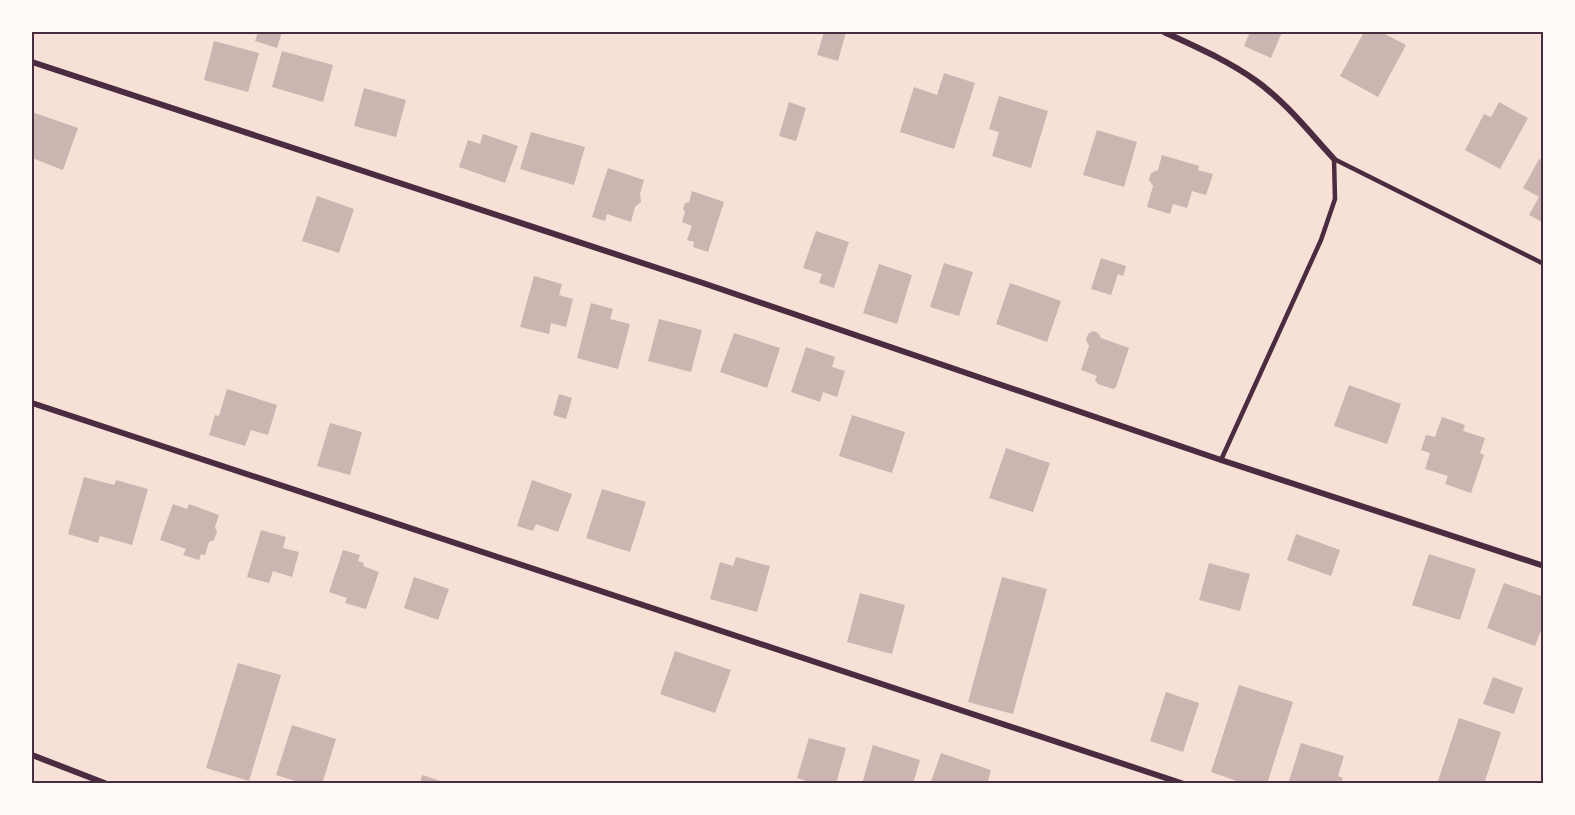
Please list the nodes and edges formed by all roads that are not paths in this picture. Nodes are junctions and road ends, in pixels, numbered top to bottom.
1 (1164, 32) edge
2 (32, 62) edge
3 (1334, 159) junction
4 (1544, 264) edge
5 (32, 403) edge
6 (1221, 460) junction
7 (1544, 566) edge
8 (32, 754) edge
9 (107, 783) edge
10 (1184, 783) edge

1 - 3 street
2 - 6 street
3 - 4 lane
3 - 6 lane
5 - 10 street
6 - 7 street
8 - 9 street

